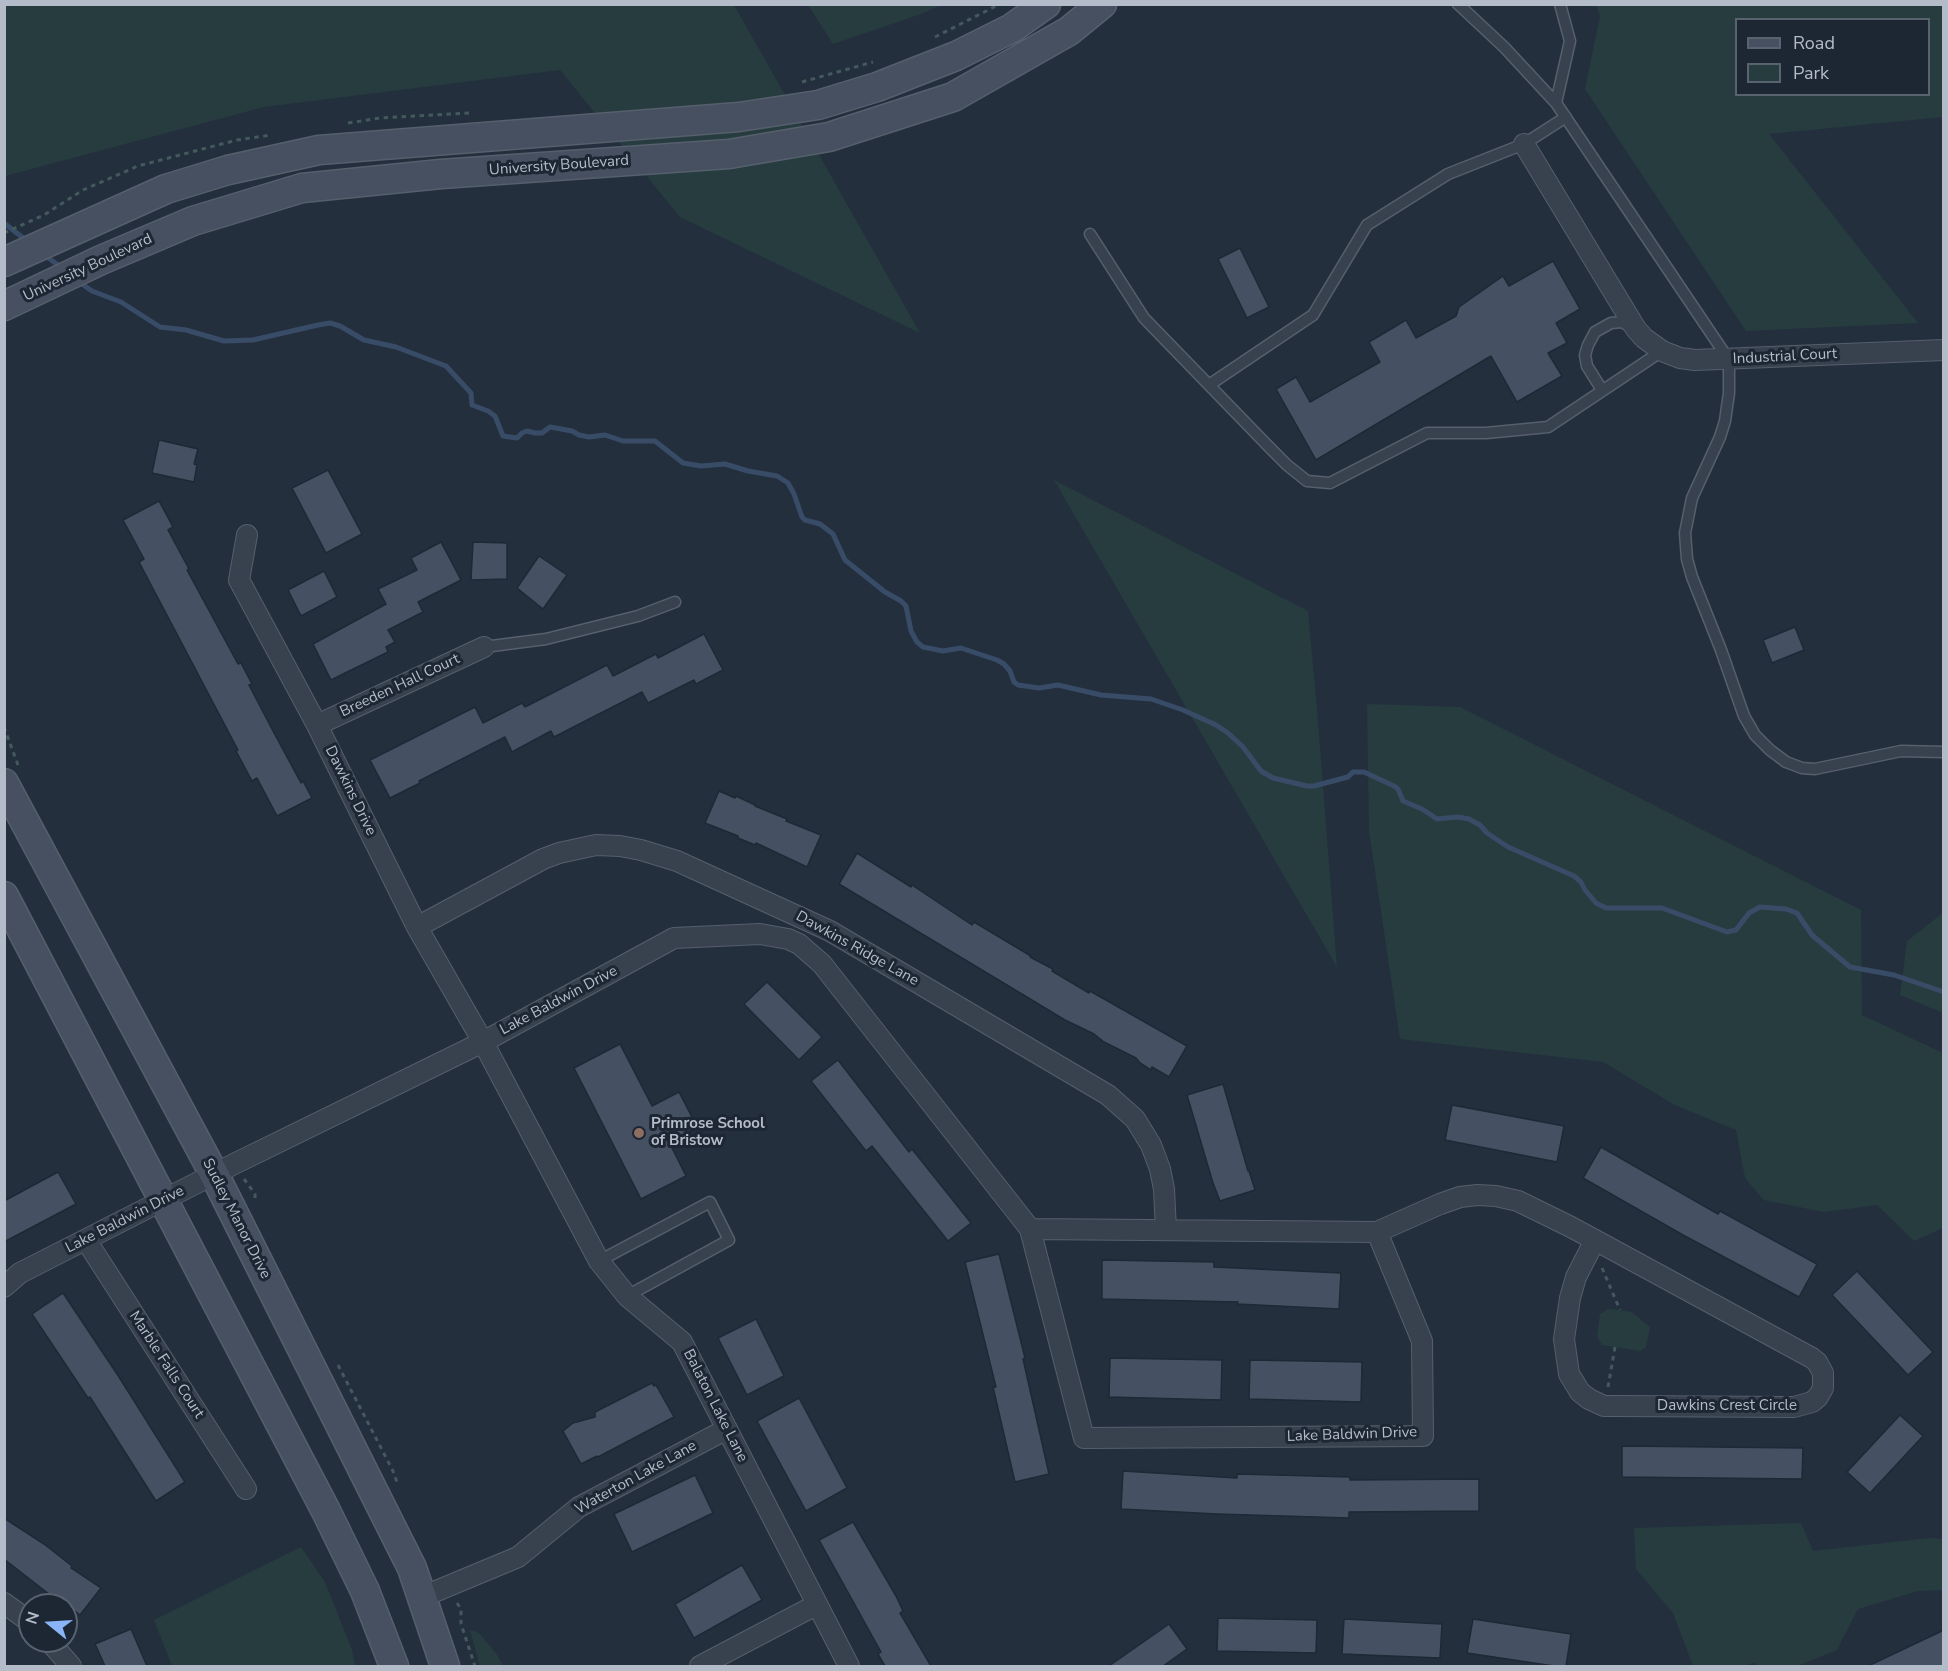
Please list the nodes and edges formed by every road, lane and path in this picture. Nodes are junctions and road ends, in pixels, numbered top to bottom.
1 (1046, 4) edge
2 (1102, 4) edge
3 (1458, 4) edge
4 (1560, 4) edge
5 (1556, 103) junction
6 (1566, 117) junction
7 (1524, 144) junction
8 (44, 215) dead end
9 (1090, 234) dead end
10 (5, 252) edge
11 (4, 306) edge
12 (1636, 329) junction
13 (1944, 350) edge
14 (1662, 351) junction
15 (1729, 360) junction
16 (1209, 385) junction
17 (1602, 390) junction
18 (247, 536) dead end
19 (675, 602) dead end
20 (484, 647) joint
21 (317, 725) junction
22 (1944, 752) edge
23 (4, 783) edge
24 (4, 896) edge
25 (417, 927) junction
26 (483, 1042) junction
27 (214, 1174) junction
28 (163, 1199) junction
29 (1030, 1229) junction
30 (1166, 1230) junction
31 (1377, 1232) junction
32 (86, 1240) junction
33 (1595, 1240) junction
34 (598, 1261) junction
35 (4, 1287) edge
36 (627, 1296) junction
37 (1620, 1310) dead end
38 (1615, 1347) dead end
39 (1604, 1406) junction
40 (727, 1429) junction
41 (246, 1489) dead end
42 (422, 1597) junction
43 (4, 1603) edge
44 (816, 1605) junction
45 (18, 1613) edge
46 (461, 1624) dead end
47 (60, 1653) edge
48 (71, 1666) edge
49 (394, 1666) edge
50 (445, 1666) edge
51 (475, 1666) edge
52 (700, 1666) edge
53 (849, 1666) edge

1 - 10 main road
2 - 11 main road, University Boulevard
3 - 5 lane
4 - 5 lane
5 - 6 lane
6 - 7 lane
6 - 15 lane
7 - 12 street, Industrial Court
7 - 16 lane
8 - 10 path
9 - 16 lane
12 - 14 street, Industrial Court
12 - 17 lane
13 - 15 street, Industrial Court
14 - 15 street, Industrial Court
14 - 17 lane
15 - 22 lane
16 - 17 lane
18 - 21 street, Dawkins Drive
19 - 20 lane
20 - 21 street, Breeden Hall Court
21 - 25 street, Dawkins Drive
23 - 27 main road, Sudley Manor Drive
24 - 28 main road
25 - 26 street, Dawkins Drive
25 - 30 street, Dawkins Ridge Lane
26 - 27 street, Lake Baldwin Drive
26 - 29 street, Lake Baldwin Drive
26 - 34 street, Balaton Lake Lane
27 - 28 street, Lake Baldwin Drive
27 - 42 main road, Sudley Manor Drive
28 - 32 street, Lake Baldwin Drive
28 - 49 main road
29 - 30 street
29 - 31 street, Lake Baldwin Drive
30 - 31 street
31 - 33 street, Dawkins Crest Circle
32 - 35 street, Lake Baldwin Drive
32 - 41 street, Marble Falls Court
33 - 37 path
33 - 39 street
33 - 39 street, Dawkins Crest Circle
34 - 36 street, Balaton Lake Lane
34 - 36 lane
36 - 40 street, Balaton Lake Lane
38 - 39 path
40 - 42 street, Waterton Lake Lane
40 - 44 street, Balaton Lake Lane
42 - 50 main road, Sudley Manor Drive
43 - 45 street
44 - 52 street
44 - 53 street, Balaton Lake Lane
46 - 51 path
47 - 48 street

